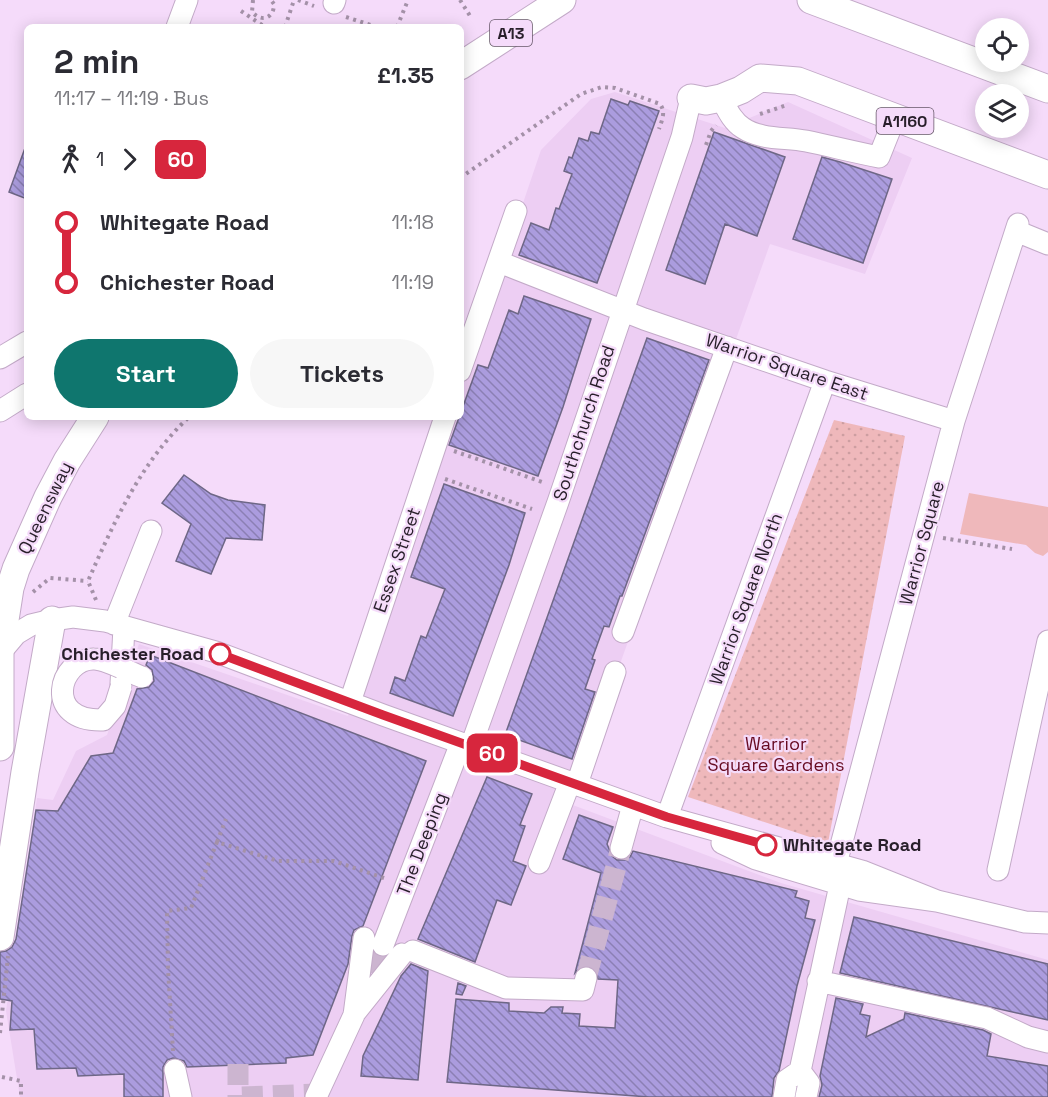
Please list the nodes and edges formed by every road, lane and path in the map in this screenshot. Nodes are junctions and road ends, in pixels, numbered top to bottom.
1 (187, 0) edge
2 (253, 0) edge
3 (271, 0) edge
4 (408, 0) edge
5 (460, 0) edge
6 (562, 0) edge
7 (811, 0) edge
8 (293, 2) edge
9 (338, 7) edge
10 (241, 10) dead end
11 (472, 19) dead end
12 (178, 24) edge
13 (261, 24) edge
14 (286, 24) edge
15 (371, 24) edge
16 (398, 24) edge
17 (464, 63) edge
18 (1048, 89) edge
19 (692, 98) joint
20 (721, 98) junction
21 (895, 117) junction
22 (659, 129) dead end
23 (464, 175) edge
24 (1048, 175) edge
25 (516, 211) dead end
26 (1048, 244) edge
27 (499, 262) junction
28 (622, 309) junction
29 (24, 344) edge
30 (727, 347) junction
31 (0, 358) edge
32 (464, 360) edge
33 (825, 381) junction
34 (24, 396) edge
35 (0, 411) edge
36 (93, 420) edge
37 (186, 420) edge
38 (444, 420) edge
39 (954, 421) junction
40 (436, 445) junction
41 (427, 473) junction
42 (542, 482) dead end
43 (532, 509) dead end
44 (150, 531) dead end
45 (924, 534) junction
46 (1012, 549) dead end
47 (8, 567) edge
48 (50, 578) dead end
49 (52, 620) junction
50 (119, 626) junction
51 (623, 632) dead end
52 (1048, 641) edge
53 (0, 653) edge
54 (615, 672) dead end
55 (142, 677) dead end
56 (350, 702) junction
57 (466, 744) junction
58 (0, 747) edge
59 (574, 783) junction
60 (633, 805) junction
61 (667, 817) junction
62 (226, 819) dead end
63 (217, 842) junction
64 (621, 848) tunnel mouth
65 (539, 863) dead end
66 (998, 870) dead end
67 (838, 874) junction
68 (387, 879) dead end
69 (1025, 922) junction
70 (1048, 923) edge
71 (1048, 934) edge
72 (0, 937) edge
73 (586, 978) dead end
74 (818, 981) junction
75 (354, 1015) junction
76 (1048, 1042) edge
77 (175, 1070) joint
78 (800, 1071) junction
79 (2, 1077) dead end
80 (21, 1097) edge
81 (181, 1097) edge
82 (316, 1097) tunnel mouth
83 (784, 1097) edge
84 (806, 1097) edge

1 - 12 street
2 - 3 path
4 - 16 path
5 - 11 path
6 - 17 main road, A13
7 - 18 main road
8 - 14 path
9 - 15 path
10 - 13 path
19 - 20 main road
19 - 28 street, Southchurch Road
20 - 21 main road, A1160
20 - 21 street
21 - 24 main road, A1160
22 - 23 path
25 - 27 street
26 - 39 street, Warrior Square
27 - 28 street
27 - 32 street
28 - 30 street, Warrior Square East
28 - 57 street, Southchurch Road
29 - 31 street
30 - 33 street, Warrior Square East
30 - 51 street
33 - 39 street, Warrior Square East
33 - 61 street, Warrior Square North
34 - 35 street
36 - 47 main road, Queensway
37 - 48 path
38 - 40 street, Essex Street
39 - 45 street, Warrior Square
40 - 41 street, Essex Street
40 - 42 path
41 - 43 path
41 - 56 street, Essex Street
44 - 50 street
45 - 46 path
45 - 67 street, Warrior Square
47 - 53 main road, Queensway
49 - 50 street
49 - 53 street
49 - 72 main road
50 - 55 street, bridge
50 - 56 street
52 - 66 street
53 - 58 main road, Queensway
54 - 59 street
56 - 57 street
57 - 59 street
57 - 75 street, The Deeping
59 - 60 street
59 - 65 street
60 - 61 street
60 - 64 street
61 - 67 street
62 - 63 path
63 - 68 path
63 - 77 path
67 - 69 street
67 - 74 street, Warrior Square
69 - 70 street
69 - 71 street
73 - 75 street
74 - 76 street
74 - 78 street, Warrior Square
75 - 82 street
77 - 81 street
78 - 83 street, Warrior Square
78 - 84 street, Warrior Square
79 - 80 path

